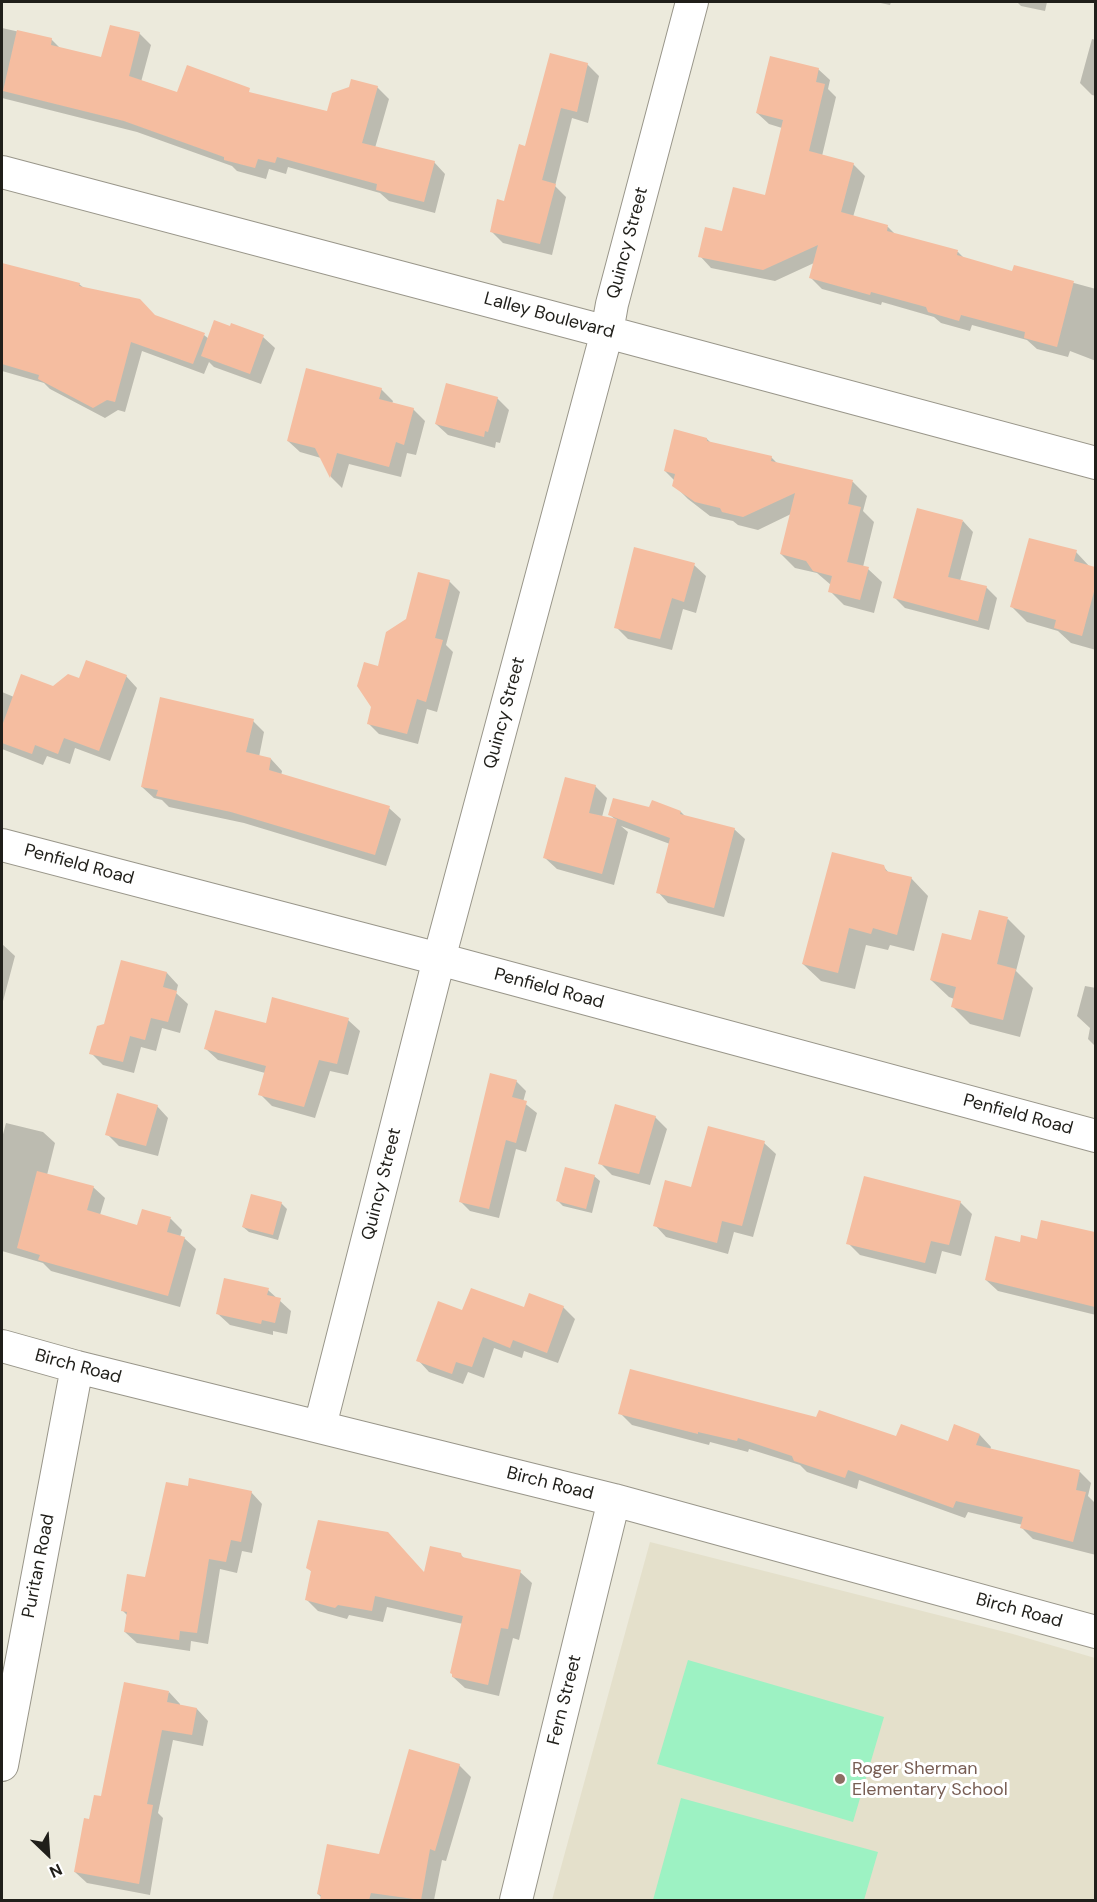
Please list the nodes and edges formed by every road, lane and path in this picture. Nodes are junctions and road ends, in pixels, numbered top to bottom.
1 (692, 2) edge
2 (2, 172) edge
3 (607, 332) junction
4 (1095, 463) edge
5 (2, 845) edge
6 (439, 959) junction
7 (1095, 1136) edge
8 (2, 1346) edge
9 (77, 1367) junction
10 (320, 1426) junction
11 (614, 1500) junction
12 (1095, 1632) edge
13 (2, 1765) edge
14 (516, 1900) edge

1 - 3 street, Quincy Street
2 - 3 street, Lalley Boulevard
3 - 4 street, Lalley Boulevard
3 - 6 street, Quincy Street
5 - 6 street, Penfield Road
6 - 7 street, Penfield Road
6 - 10 street, Quincy Street
8 - 9 street, Birch Road
9 - 10 street, Birch Road
9 - 13 street, Puritan Road
10 - 11 street, Birch Road
11 - 12 street, Birch Road
11 - 14 street, Fern Street

